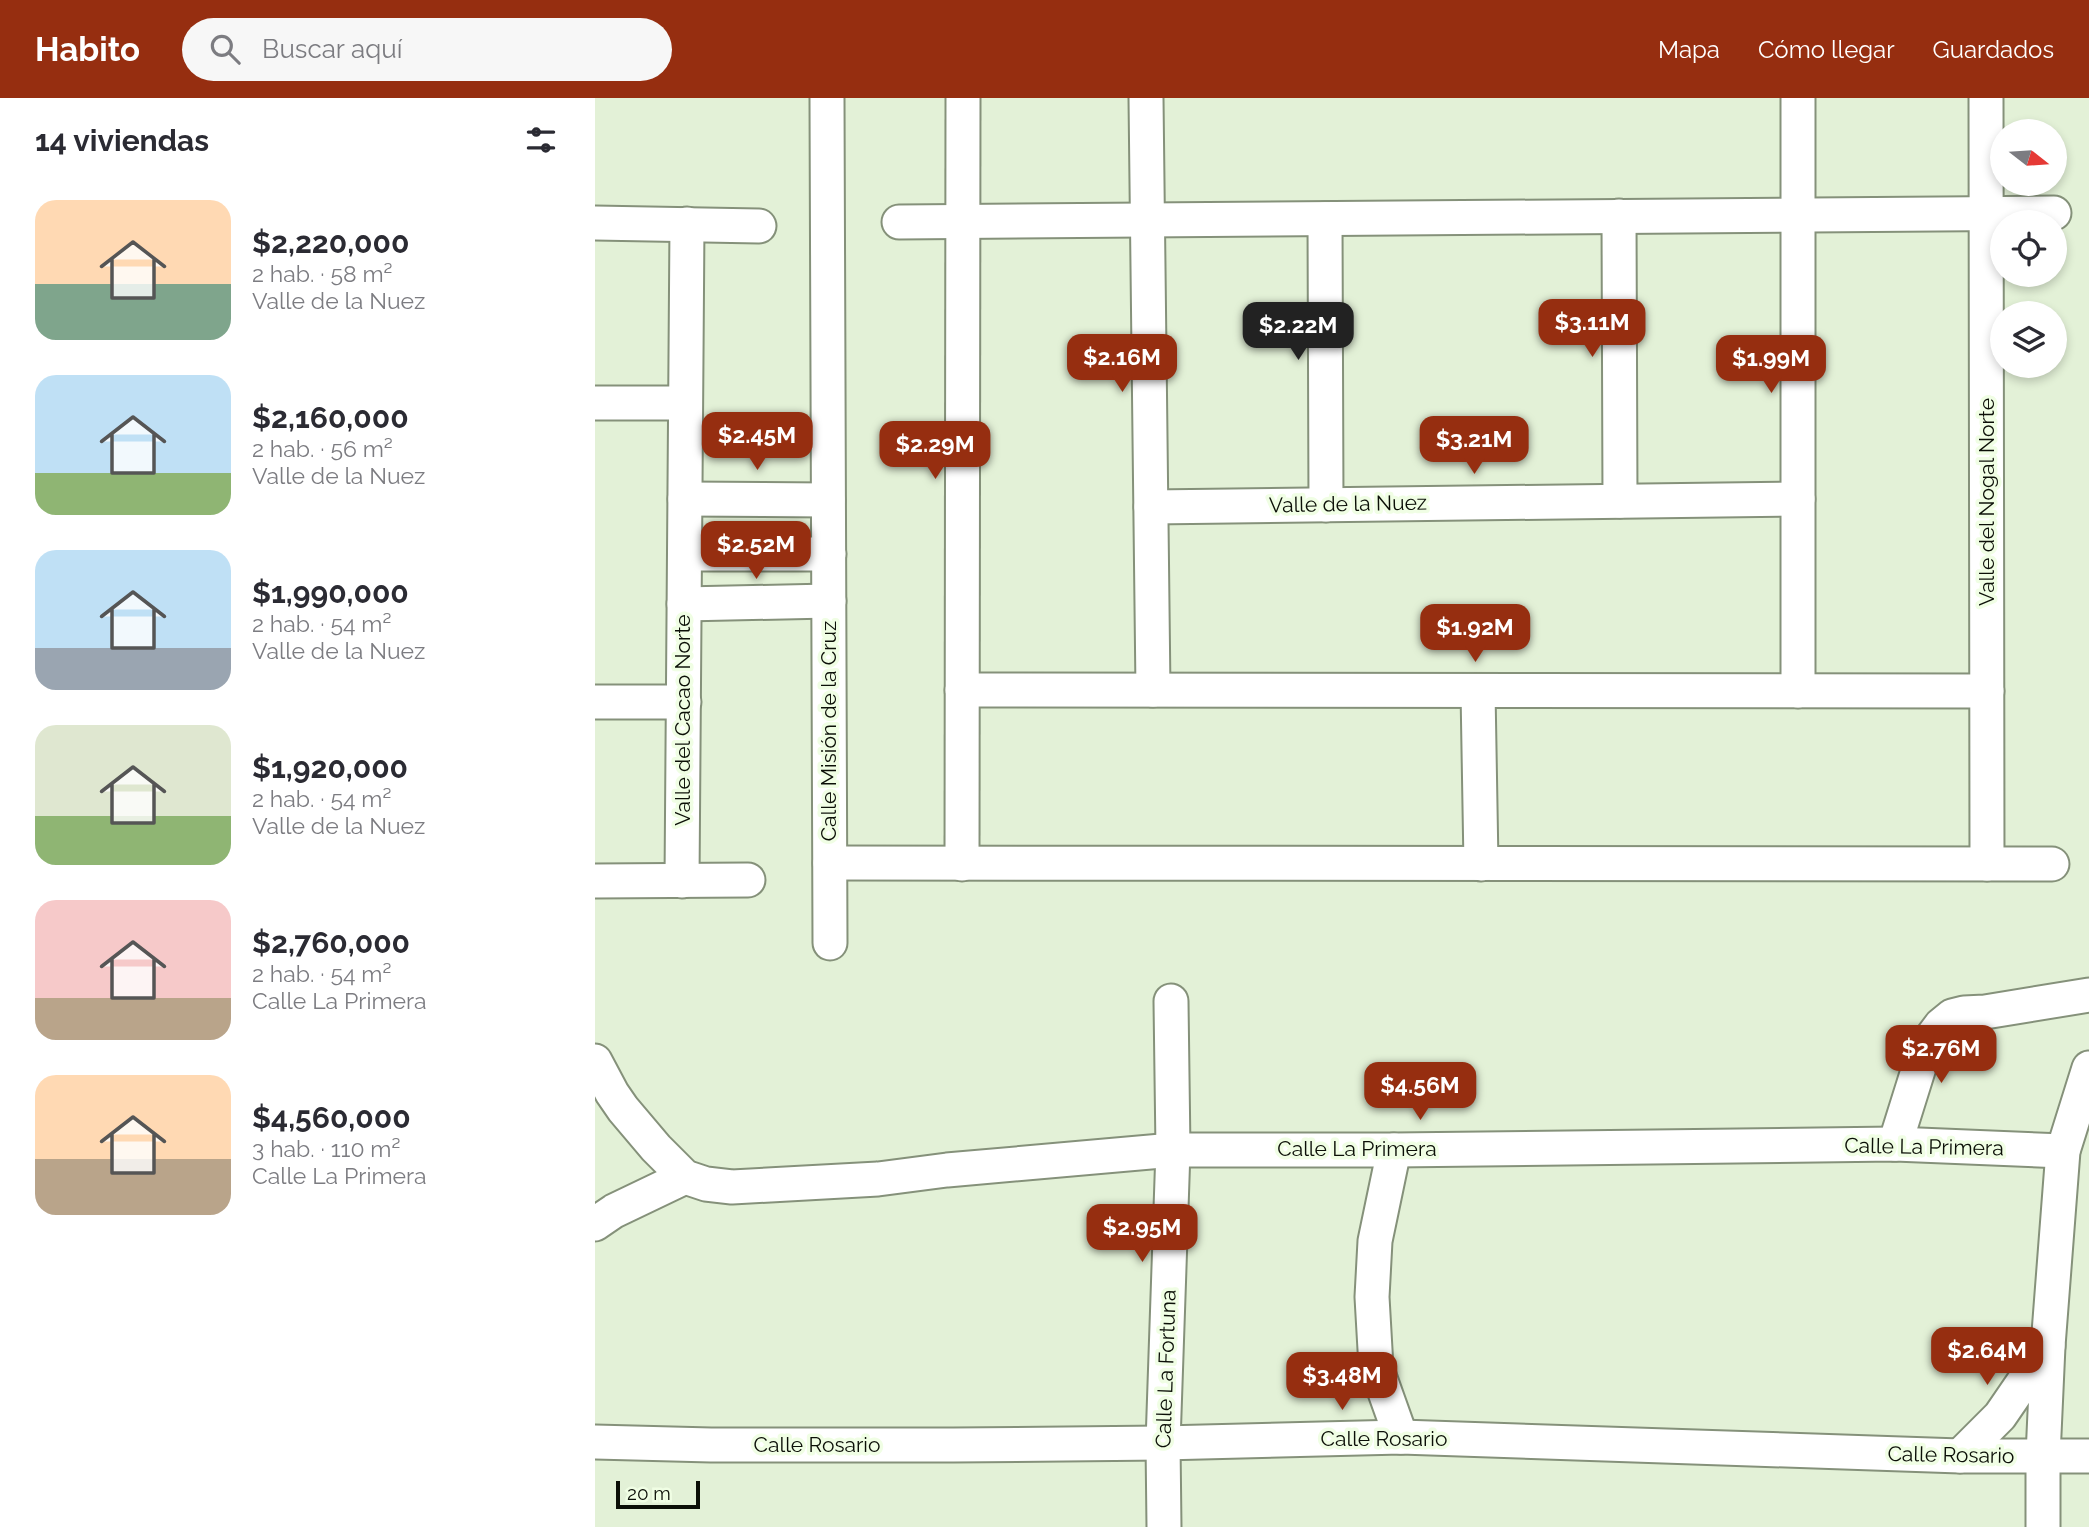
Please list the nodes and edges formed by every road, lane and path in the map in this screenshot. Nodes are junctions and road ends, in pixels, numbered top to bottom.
1 (827, 98) edge
2 (963, 98) edge
3 (1146, 98) edge
4 (1798, 98) edge
5 (1986, 98) edge
6 (1986, 213) junction
7 (1990, 213) edge
8 (1798, 215) junction
9 (1619, 216) junction
10 (1325, 219) junction
11 (1147, 220) junction
12 (899, 222) dead end
13 (963, 222) junction
14 (595, 223) edge
15 (687, 224) junction
16 (759, 226) dead end
17 (595, 403) edge
18 (685, 403) junction
19 (685, 499) junction
20 (1798, 499) junction
21 (828, 500) junction
22 (1620, 501) junction
23 (1326, 505) junction
24 (1151, 507) junction
25 (685, 554) junction
26 (829, 554) junction
27 (829, 601) junction
28 (684, 604) junction
29 (962, 690) junction
30 (1153, 690) junction
31 (1478, 691) junction
32 (1798, 691) junction
33 (1987, 691) junction
34 (595, 702) edge
35 (684, 702) junction
36 (830, 863) junction
37 (962, 864) junction
38 (1481, 864) junction
39 (1987, 864) junction
40 (2052, 864) dead end
41 (748, 880) dead end
42 (595, 881) edge
43 (682, 881) junction
44 (830, 943) dead end
45 (2089, 995) edge
46 (1171, 1001) dead end
47 (595, 1060) edge
48 (2089, 1068) edge
49 (1895, 1144) junction
50 (1173, 1150) junction
51 (1394, 1150) junction
52 (2063, 1151) junction
53 (685, 1177) junction
54 (595, 1224) edge
55 (2048, 1346) junction
56 (596, 1435) edge
57 (1401, 1437) junction
58 (1163, 1443) junction
59 (2089, 1455) edge
60 (1961, 1456) junction
61 (2043, 1456) junction
62 (1164, 1527) edge
63 (2043, 1527) edge

1 - 21 street, Calle Misión de la Cruz
2 - 13 street
3 - 11 street
4 - 8 street
5 - 6 street, Valle del Nogal Norte
6 - 7 street
6 - 8 street
6 - 33 street, Valle del Nogal Norte
8 - 9 street
8 - 20 street
9 - 10 street
9 - 22 street
10 - 11 street
10 - 23 street
11 - 13 street
11 - 24 street
12 - 13 street
13 - 29 street
14 - 15 street
15 - 16 street
15 - 18 street, Valle del Cacao Norte
17 - 18 street
18 - 19 street, Valle del Cacao Norte
19 - 21 street
19 - 25 street, Valle del Cacao Norte
20 - 22 street, Valle de la Nuez
20 - 32 street
21 - 26 street, Calle Misión de la Cruz
22 - 23 street, Valle de la Nuez
23 - 24 street, Valle de la Nuez
24 - 30 street
25 - 26 street
25 - 28 street, Valle del Cacao Norte
26 - 27 street, Calle Misión de la Cruz
27 - 28 street
27 - 36 street, Calle Misión de la Cruz
28 - 35 street, Valle del Cacao Norte
29 - 30 street
29 - 37 street
30 - 31 street
31 - 32 street
31 - 38 street
32 - 33 street
33 - 39 street, Valle del Nogal Norte
34 - 35 street
35 - 43 street, Valle del Cacao Norte
36 - 37 street
36 - 44 street, Calle Misión de la Cruz
37 - 38 street
38 - 39 street
39 - 40 street
41 - 43 street
42 - 43 street
45 - 49 street
46 - 50 street, Calle La Fortuna
47 - 53 street
48 - 52 street
49 - 51 street, Calle La Primera
49 - 52 street, Calle La Primera
50 - 51 street, Calle La Primera
50 - 53 street, Calle La Primera
50 - 58 street, Calle La Fortuna
51 - 57 street
52 - 55 street
53 - 54 street
55 - 60 street
55 - 61 street
56 - 58 street, Calle Rosario
57 - 58 street, Calle Rosario
57 - 60 street, Calle Rosario
58 - 62 street, Calle La Fortuna
59 - 61 street, Calle Rosario
60 - 61 street, Calle Rosario
61 - 63 street

